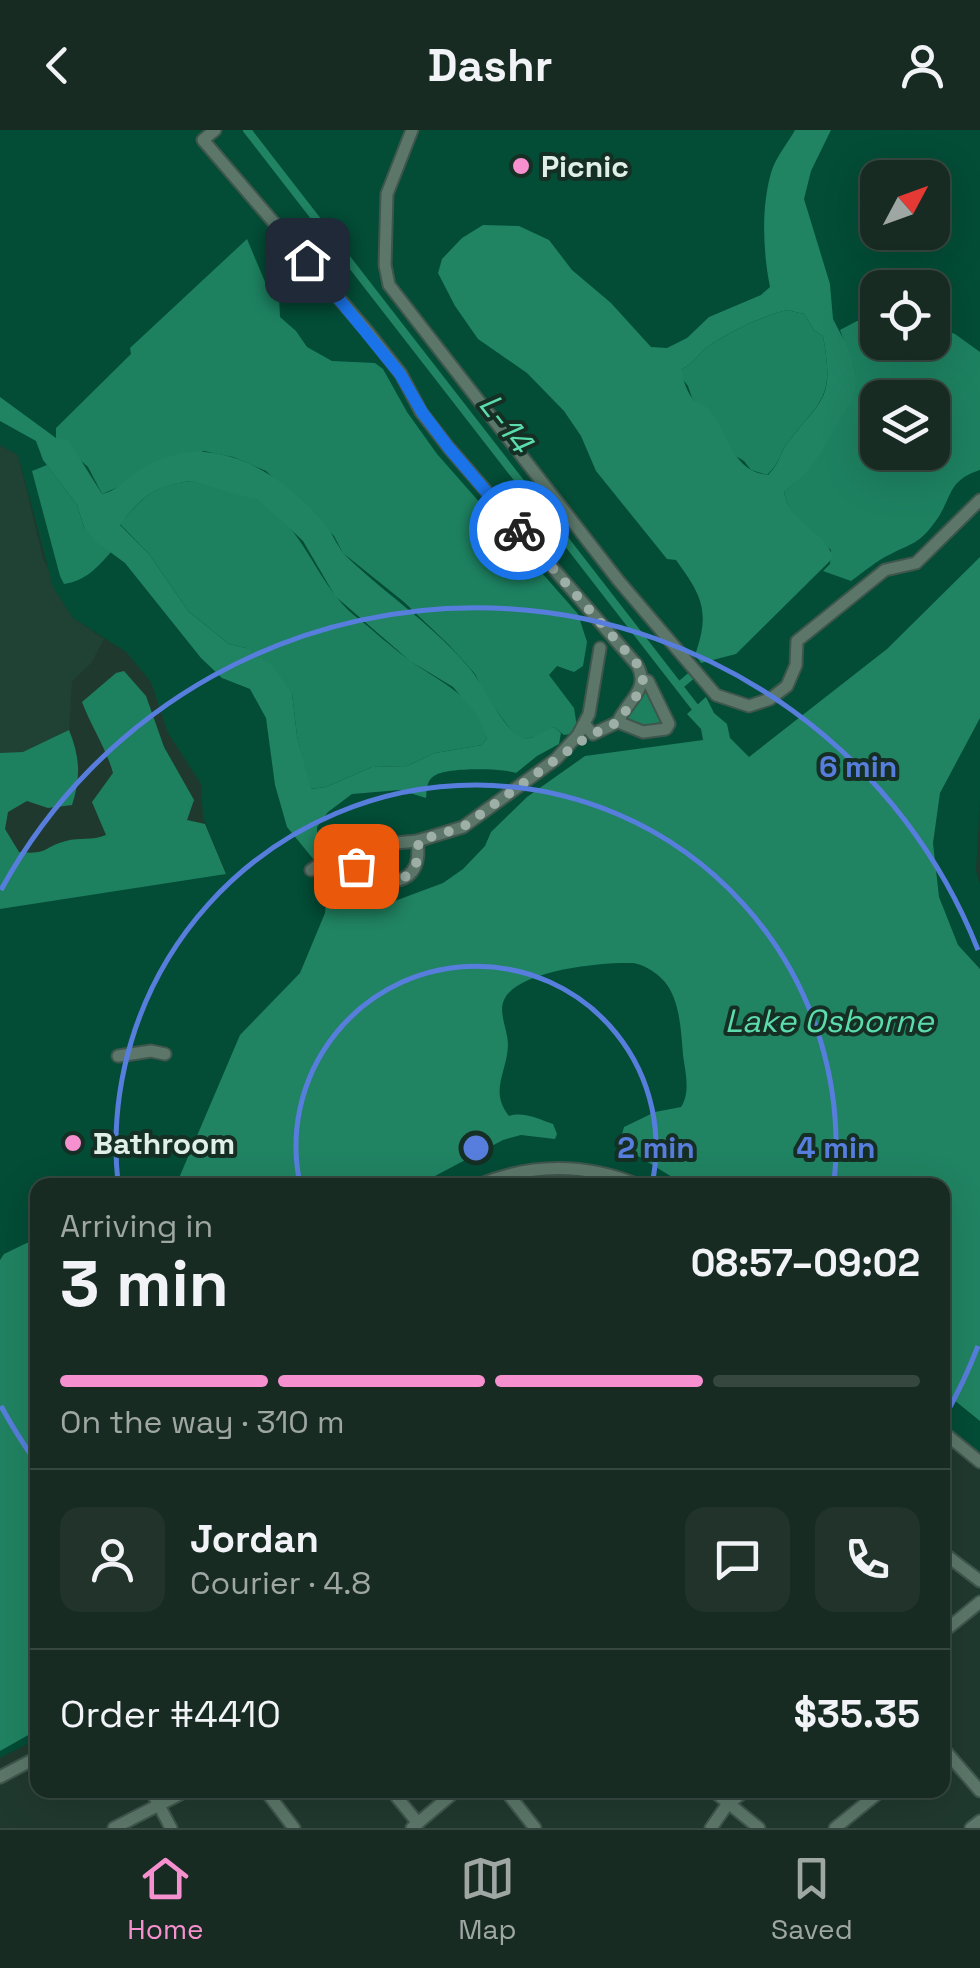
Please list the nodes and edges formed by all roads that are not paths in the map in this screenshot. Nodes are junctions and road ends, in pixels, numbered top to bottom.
1 (214, 130) edge
2 (412, 130) edge
3 (980, 500) edge
4 (592, 614) junction
5 (600, 646) junction
6 (620, 648) junction
7 (643, 679) junction
8 (618, 722) junction
9 (589, 724) junction
10 (418, 841) junction
11 (338, 851) junction
12 (311, 870) dead end
13 (165, 1054) dead end
14 (118, 1056) dead end
15 (499, 1178) edge
16 (616, 1178) edge
17 (950, 1438) edge
18 (980, 1462) edge
19 (950, 1558) edge
20 (980, 1581) edge
21 (980, 1602) edge
22 (950, 1626) edge
23 (950, 1755) edge
24 (30, 1762) edge
25 (0, 1777) edge
26 (980, 1791) edge
27 (155, 1798) edge
28 (173, 1798) edge
29 (271, 1798) edge
30 (396, 1798) edge
31 (448, 1798) edge
32 (511, 1798) edge
33 (721, 1798) edge
34 (736, 1798) edge
35 (872, 1798) edge
36 (159, 1805) junction
37 (728, 1805) junction
38 (980, 1821) edge
39 (415, 1826) edge
40 (114, 1828) edge
41 (172, 1828) edge
42 (294, 1828) edge
43 (535, 1828) edge
44 (712, 1828) edge
45 (759, 1828) edge
46 (835, 1828) edge
47 (971, 1828) edge

1 - 4 street
2 - 3 street
4 - 5 street
4 - 6 street
5 - 6 street
5 - 9 street
6 - 7 street
7 - 8 street
7 - 8 street
8 - 9 street
9 - 10 street
10 - 11 street
10 - 11 street
11 - 12 street
13 - 14 street
15 - 16 street
17 - 18 street
19 - 20 street
21 - 22 street
23 - 26 street
24 - 25 street
27 - 36 street
28 - 36 street
29 - 42 street
30 - 39 street
31 - 39 street
32 - 43 street
33 - 37 street
34 - 37 street
35 - 46 street
36 - 40 street
36 - 41 street
37 - 44 street
37 - 45 street
38 - 47 street

